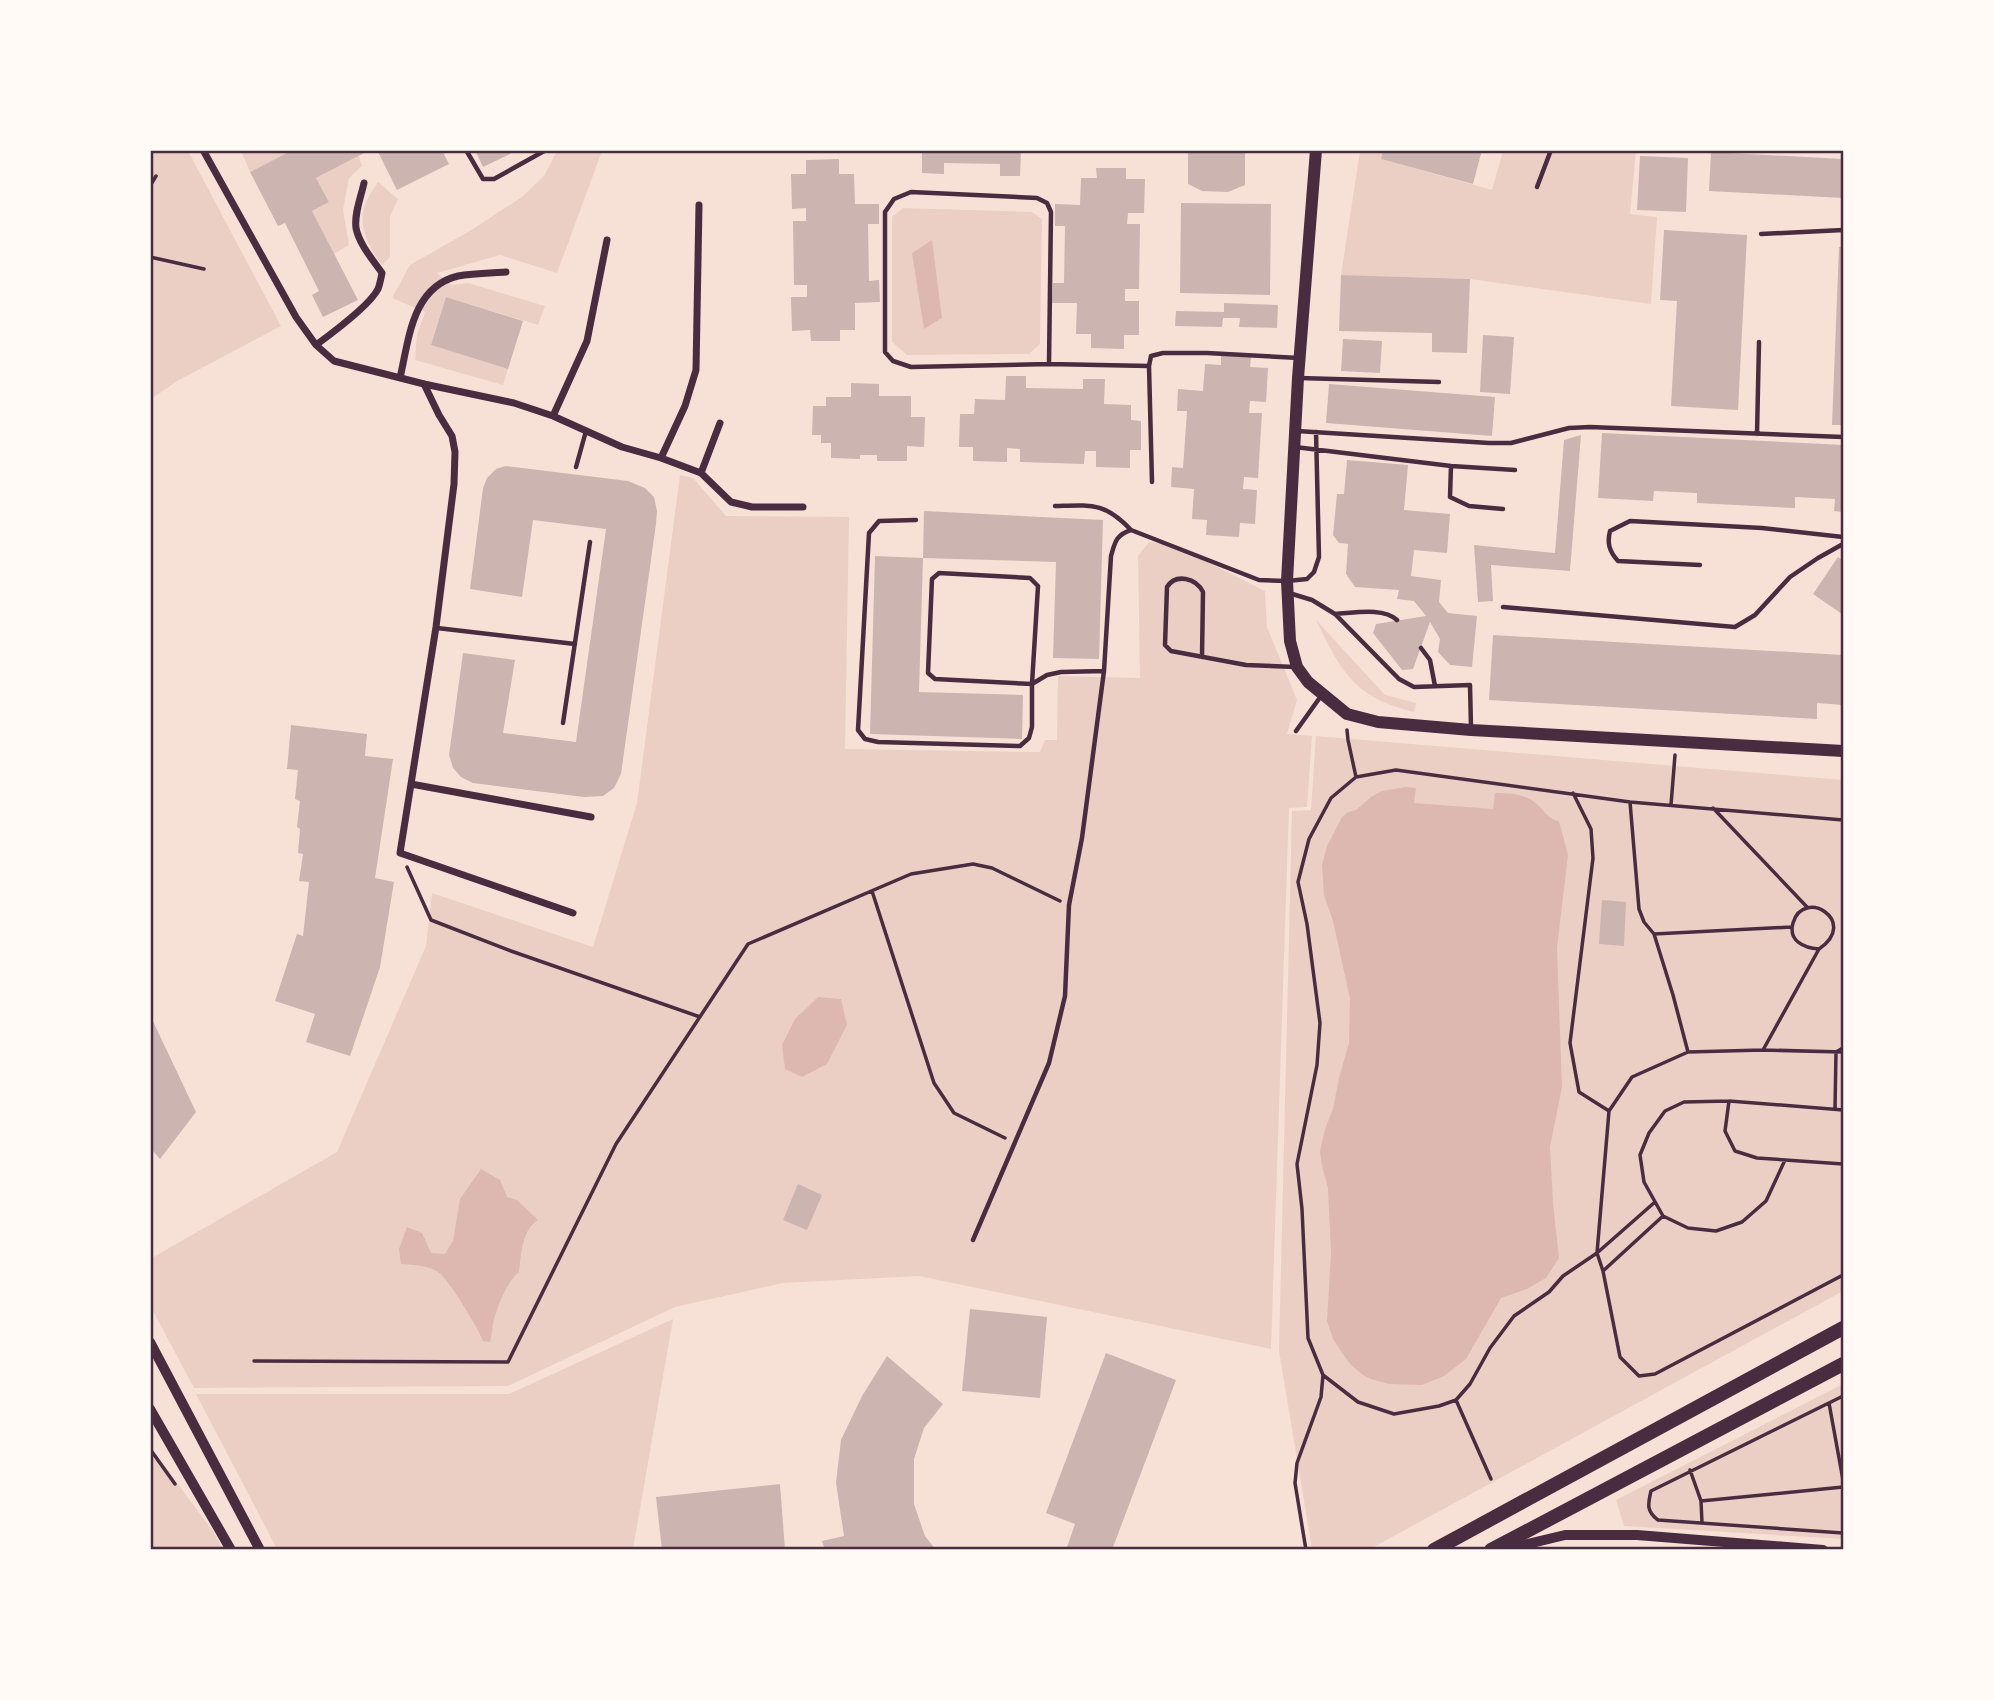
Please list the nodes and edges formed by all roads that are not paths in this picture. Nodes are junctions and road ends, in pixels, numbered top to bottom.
1 (203, 150) edge
2 (466, 150) edge
3 (546, 150) edge
4 (1316, 150) edge
5 (1550, 150) edge
6 (364, 183) dead end
7 (1537, 187) dead end
8 (699, 205) dead end
9 (1843, 229) edge
10 (1761, 234) dead end
11 (607, 240) dead end
12 (506, 272) dead end
13 (1759, 342) dead end
14 (316, 345) junction
15 (1300, 358) junction
16 (1049, 364) junction
17 (1149, 366) junction
18 (400, 378) junction
19 (1298, 378) junction
20 (1440, 382) dead end
21 (424, 384) junction
22 (553, 416) junction
23 (720, 423) dead end
24 (586, 430) junction
25 (1295, 430) junction
26 (1316, 432) junction
27 (1757, 434) junction
28 (1843, 438) edge
29 (1294, 447) junction
30 (1316, 449) junction
31 (661, 458) junction
32 (1451, 466) junction
33 (576, 467) dead end
34 (1515, 470) dead end
35 (701, 473) junction
36 (1152, 482) dead end
37 (1055, 506) dead end
38 (803, 508) dead end
39 (1503, 509) dead end
40 (916, 520) dead end
41 (1131, 530) junction
42 (1843, 537) edge
43 (590, 542) dead end
44 (1843, 544) edge
45 (1700, 565) dead end
46 (1287, 587) junction
47 (1503, 607) dead end
48 (1335, 614) junction
49 (1397, 620) dead end
50 (436, 627) junction
51 (575, 644) junction
52 (1421, 648) dead end
53 (1202, 657) junction
54 (1297, 667) junction
55 (1104, 671) junction
56 (1032, 684) junction
57 (1435, 686) junction
58 (1322, 695) junction
59 (562, 723) dead end
60 (1471, 730) junction
61 (1296, 731) dead end
62 (1843, 751) edge
63 (411, 784) junction
64 (591, 817) dead end
65 (573, 913) dead end
66 (973, 1240) dead end
67 (1843, 1328) edge
68 (150, 1342) edge
69 (162, 1364) junction
70 (1843, 1364) edge
71 (150, 1370) edge
72 (150, 1409) edge
73 (231, 1549) edge
74 (260, 1549) edge
75 (1434, 1549) edge
76 (1491, 1549) edge
77 (1503, 1549) edge
78 (1823, 1549) edge

1 - 14 street
2 - 3 lane
4 - 15 main road
5 - 7 lane
6 - 14 street
8 - 31 street
9 - 10 lane
11 - 22 street
12 - 18 street
13 - 27 lane
14 - 18 street
15 - 17 lane
15 - 19 main road
16 - 16 lane
16 - 17 lane
17 - 36 lane
18 - 21 street
19 - 20 lane
19 - 25 main road
21 - 22 street
21 - 50 street
22 - 24 street
23 - 35 street
24 - 31 street
24 - 33 lane
25 - 26 lane
25 - 29 main road
26 - 27 lane
26 - 30 lane
27 - 28 lane
29 - 30 lane
29 - 46 main road
30 - 32 lane
30 - 46 lane
31 - 35 street
32 - 34 lane
32 - 39 lane
35 - 38 street
37 - 41 lane
40 - 56 lane
41 - 46 lane
41 - 55 lane
42 - 45 lane
43 - 51 lane
44 - 47 lane
46 - 48 lane
46 - 54 main road
48 - 49 lane
48 - 57 lane
50 - 51 lane
50 - 63 street
51 - 59 lane
52 - 57 lane
53 - 53 lane
53 - 54 lane
54 - 58 main road
55 - 56 lane
55 - 66 lane
56 - 56 lane
57 - 60 lane
58 - 60 main road
58 - 61 lane
60 - 62 main road
63 - 64 street
63 - 65 street
67 - 75 main road
68 - 69 street
69 - 71 street
69 - 74 street
70 - 76 main road
72 - 73 street
77 - 78 street

